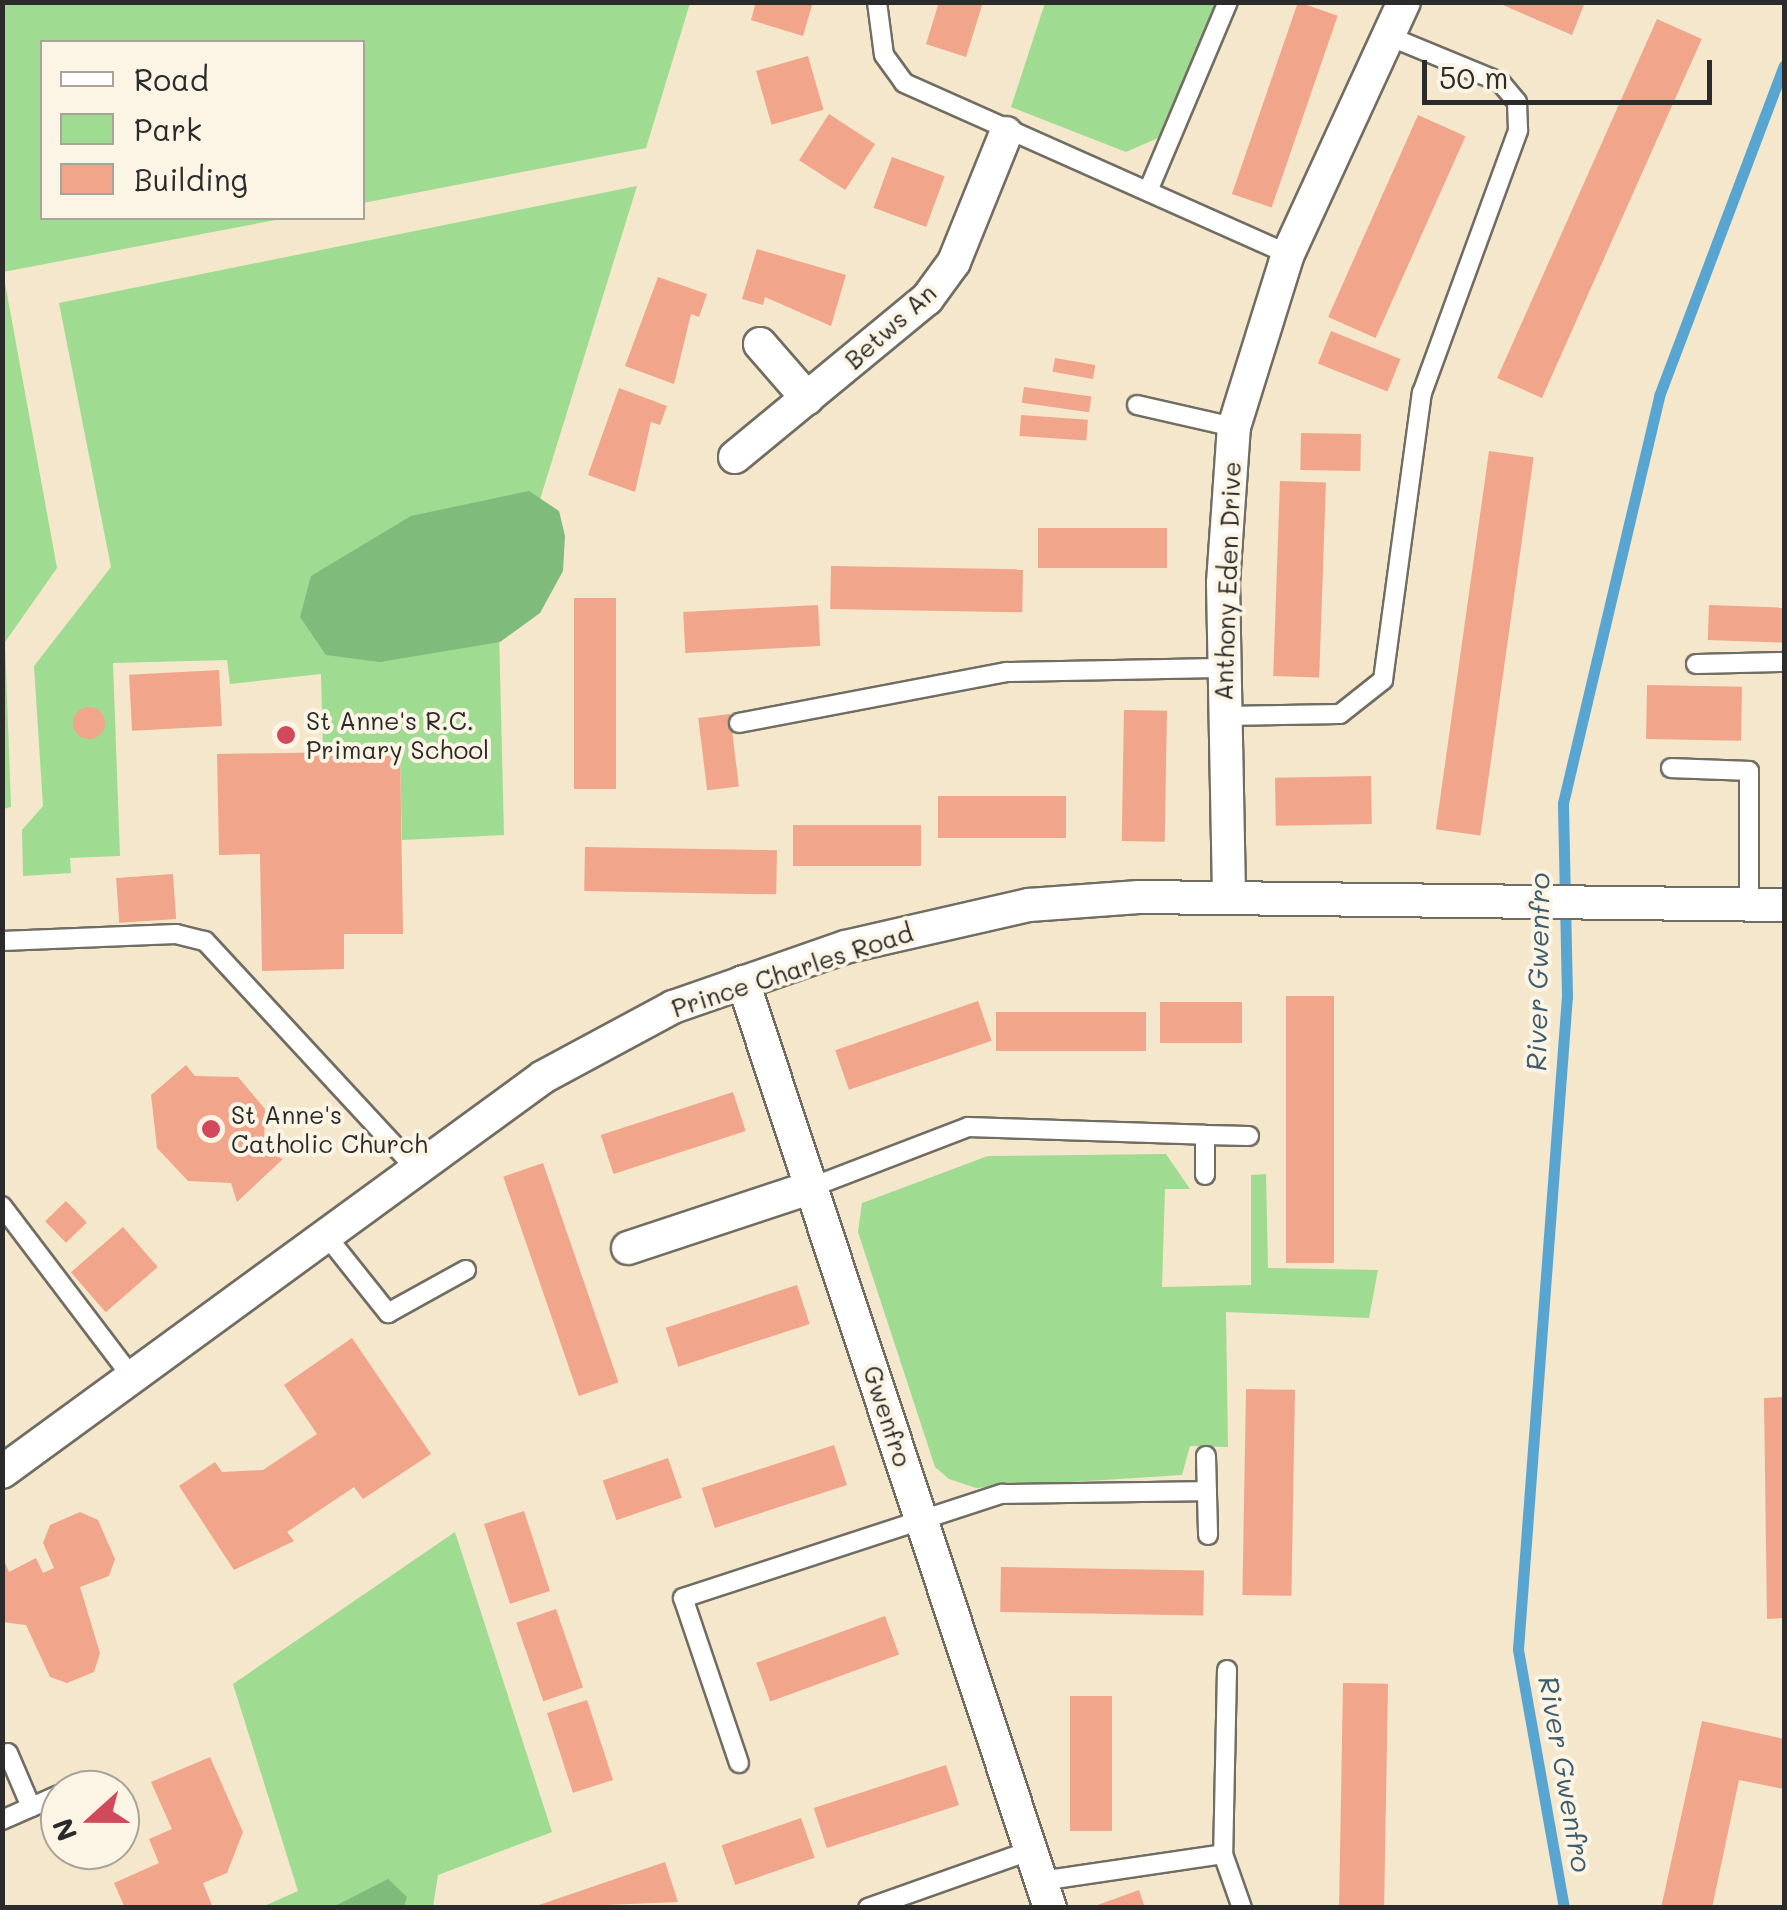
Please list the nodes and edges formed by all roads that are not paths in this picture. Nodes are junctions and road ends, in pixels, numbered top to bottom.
1 (877, 2) edge
2 (1228, 2) edge
3 (1404, 2) edge
4 (1391, 37) junction
5 (1006, 132) junction
6 (1148, 191) junction
7 (1288, 254) junction
8 (760, 344) dead end
9 (807, 398) junction
10 (1137, 406) dead end
11 (1234, 427) junction
12 (735, 456) dead end
13 (1784, 662) edge
14 (1696, 664) dead end
15 (1222, 668) junction
16 (1224, 716) junction
17 (739, 723) dead end
18 (1671, 768) dead end
19 (1229, 894) junction
20 (1750, 904) junction
21 (1784, 905) edge
22 (2, 941) edge
23 (744, 982) junction
24 (1205, 1136) junction
25 (1249, 1136) dead end
26 (419, 1173) junction
27 (1205, 1175) dead end
28 (812, 1186) junction
29 (2, 1206) edge
30 (329, 1238) junction
31 (628, 1248) dead end
32 (466, 1270) dead end
33 (135, 1381) junction
34 (1206, 1456) dead end
35 (2, 1472) edge
36 (1208, 1491) junction
37 (922, 1518) junction
38 (1208, 1534) dead end
39 (1227, 1670) dead end
40 (8, 1753) dead end
41 (739, 1762) dead end
42 (40, 1804) edge
43 (32, 1807) junction
44 (2, 1820) edge
45 (1223, 1854) junction
46 (1041, 1880) edge
47 (868, 1908) edge
48 (1242, 1908) edge

1 - 5 lane
2 - 6 lane
3 - 4 street, Anthony Eden Drive
4 - 7 street, Anthony Eden Drive
4 - 16 lane
5 - 6 lane
5 - 9 street, Betws An
6 - 7 lane
7 - 11 street, Anthony Eden Drive
8 - 9 street
9 - 12 street, Betws An
10 - 11 lane
11 - 15 street, Anthony Eden Drive
13 - 14 lane
15 - 16 street, Anthony Eden Drive
15 - 17 lane
16 - 19 street, Anthony Eden Drive
18 - 20 lane
19 - 20 street, Prince Charles Road
19 - 23 street, Prince Charles Road
20 - 21 street, Prince Charles Road
22 - 26 lane
23 - 26 street, Prince Charles Road
23 - 28 street, Gwenfro
24 - 25 lane
24 - 27 lane
24 - 28 lane
26 - 30 street, Prince Charles Road
28 - 31 street
28 - 37 street, Gwenfro
29 - 33 lane
30 - 32 lane
30 - 33 street, Prince Charles Road
33 - 35 street, Prince Charles Road
34 - 36 lane
36 - 37 lane
36 - 38 lane
37 - 41 lane
37 - 46 street, Gwenfro
39 - 45 lane
40 - 43 lane
42 - 43 lane
43 - 44 lane
45 - 46 lane
45 - 48 lane
46 - 47 lane

